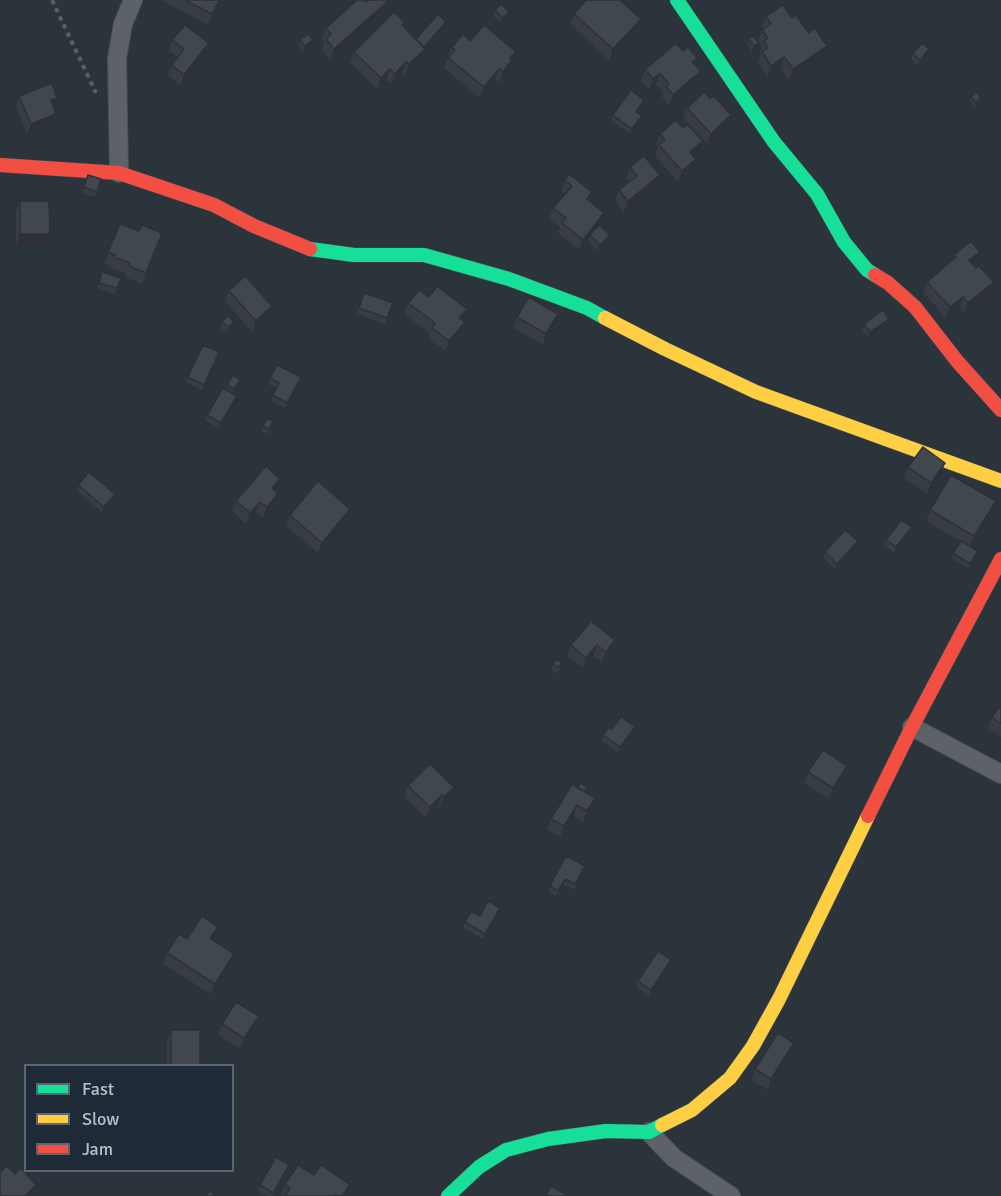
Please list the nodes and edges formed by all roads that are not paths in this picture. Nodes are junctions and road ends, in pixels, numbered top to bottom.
1 (133, 0) edge
2 (677, 0) edge
3 (0, 165) edge
4 (119, 173) junction
5 (1001, 410) edge
6 (1001, 481) edge
7 (1001, 559) edge
8 (912, 727) junction
9 (1001, 774) edge
10 (649, 1132) junction
11 (448, 1196) edge
12 (731, 1196) edge

1 - 4 street
2 - 5 street
3 - 4 street
4 - 6 street
7 - 8 street
8 - 9 street
8 - 10 street
10 - 11 street
10 - 12 street

